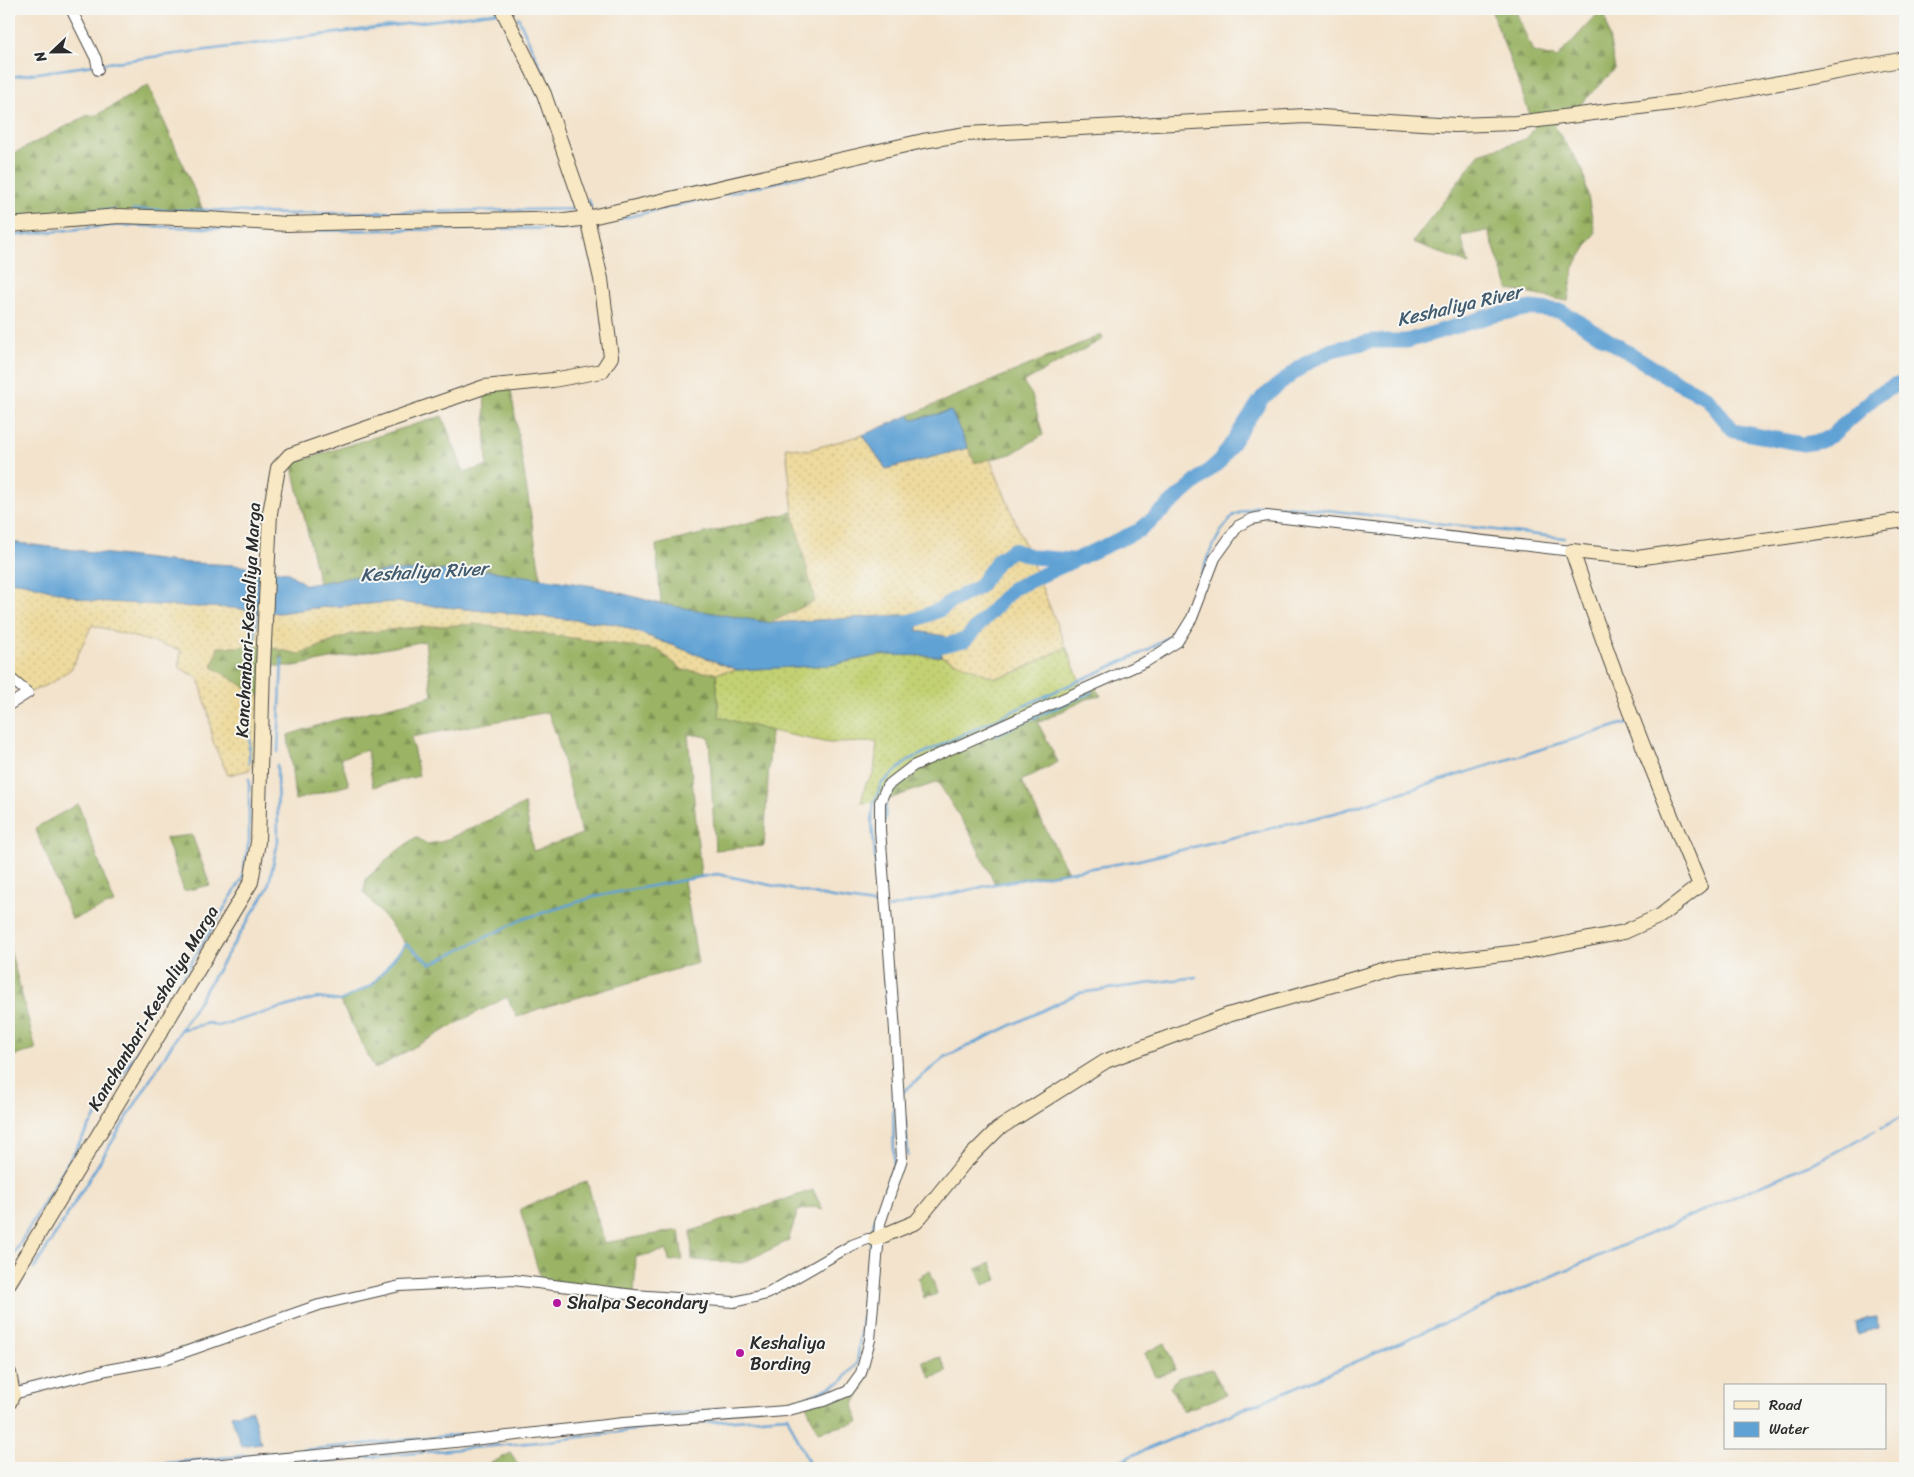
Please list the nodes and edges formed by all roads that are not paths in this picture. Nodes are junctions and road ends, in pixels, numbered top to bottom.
1 (71, 9) edge
2 (502, 9) edge
3 (1905, 59) edge
4 (98, 70) dead end
5 (587, 218) junction
6 (9, 225) edge
7 (1905, 520) edge
8 (1572, 551) junction
9 (9, 677) edge
10 (9, 705) edge
11 (874, 1239) junction
12 (9, 1283) edge
13 (9, 1373) edge
14 (11, 1399) edge
15 (180, 1468) edge

1 - 4 street
2 - 5 street, Kanchanbari-Keshaliya Marga
3 - 5 street
5 - 6 street
5 - 12 street, Kanchanbari-Keshaliya Marga
7 - 8 street
8 - 11 street
8 - 11 street
9 - 10 street
11 - 14 street
11 - 15 street
13 - 14 street

